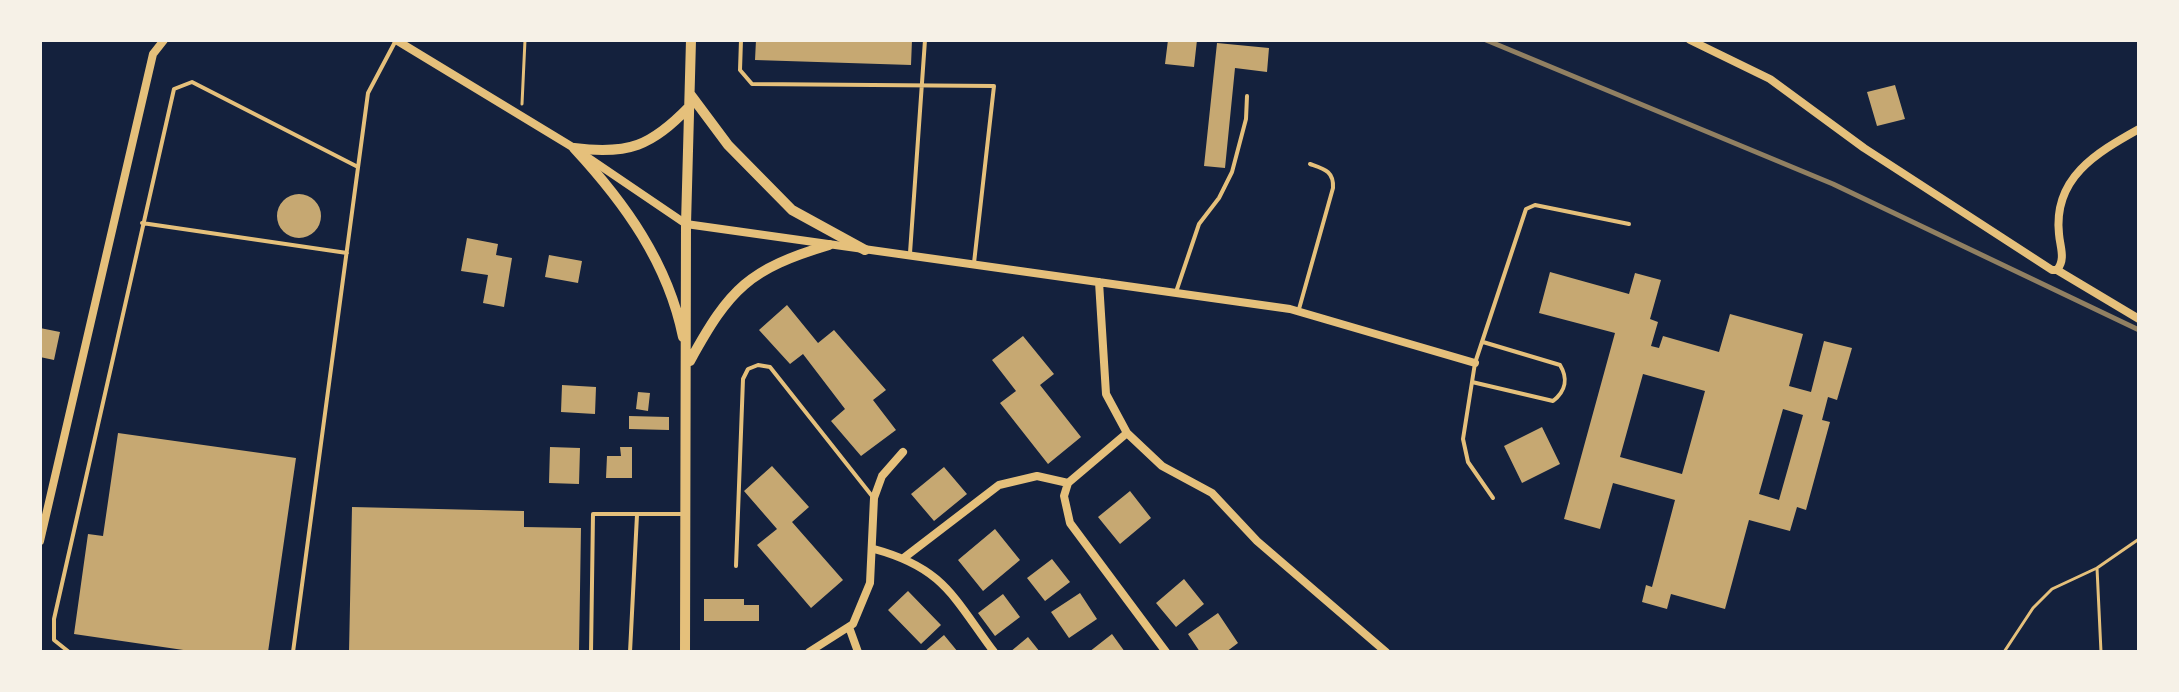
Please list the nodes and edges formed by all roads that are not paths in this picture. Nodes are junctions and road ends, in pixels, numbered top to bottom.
1 (164, 40) edge
2 (396, 40) edge
3 (691, 40) edge
4 (741, 40) edge
5 (925, 40) edge
6 (1690, 40) edge
7 (923, 86) junction
8 (690, 94) junction
9 (1247, 96) dead end
10 (689, 107) junction
11 (2139, 129) edge
12 (574, 148) junction
13 (1310, 164) dead end
14 (358, 167) junction
15 (142, 223) junction
16 (686, 224) junction
17 (1629, 224) dead end
18 (829, 245) junction
19 (865, 250) junction
20 (347, 253) junction
21 (910, 256) junction
22 (974, 263) junction
23 (2057, 270) junction
24 (1099, 282) junction
25 (1176, 292) junction
26 (1298, 312) junction
27 (2139, 319) edge
28 (1483, 342) junction
29 (689, 363) junction
30 (1475, 363) junction
31 (1472, 382) junction
32 (1127, 433) junction
33 (903, 452) dead end
34 (1068, 483) junction
35 (874, 498) junction
36 (1493, 498) dead end
37 (637, 514) junction
38 (687, 514) junction
39 (40, 541) edge
40 (874, 549) junction
41 (905, 557) junction
42 (736, 566) dead end
43 (849, 627) junction
44 (69, 652) edge
45 (293, 652) edge
46 (591, 652) edge
47 (630, 652) edge
48 (685, 652) edge
49 (809, 652) edge
50 (858, 652) edge
51 (994, 652) edge
52 (1166, 652) edge
53 (1386, 652) edge

1 - 39 street
2 - 12 street
2 - 14 lane
3 - 8 street
4 - 7 lane
5 - 7 lane
6 - 23 street
7 - 21 lane
7 - 22 lane
8 - 10 street
8 - 19 street
9 - 25 lane
10 - 12 street
10 - 16 street
11 - 23 street
12 - 16 street
12 - 29 street
13 - 26 lane
14 - 15 lane
14 - 20 lane
15 - 20 lane
15 - 44 lane
16 - 18 street
16 - 29 street
17 - 28 lane
18 - 19 street
18 - 29 street
19 - 21 street
20 - 45 lane
21 - 22 street
22 - 24 street
23 - 27 street
24 - 25 street
24 - 32 street
25 - 26 street
26 - 30 street
28 - 30 lane
28 - 31 lane
29 - 38 street
30 - 31 lane
31 - 36 lane
32 - 34 street
32 - 53 street
33 - 35 street
34 - 41 street
34 - 52 street
35 - 40 street
35 - 42 lane
37 - 38 lane
37 - 46 lane
37 - 47 lane
38 - 48 street
40 - 41 street
40 - 43 street
41 - 51 street
43 - 49 street
43 - 50 street

